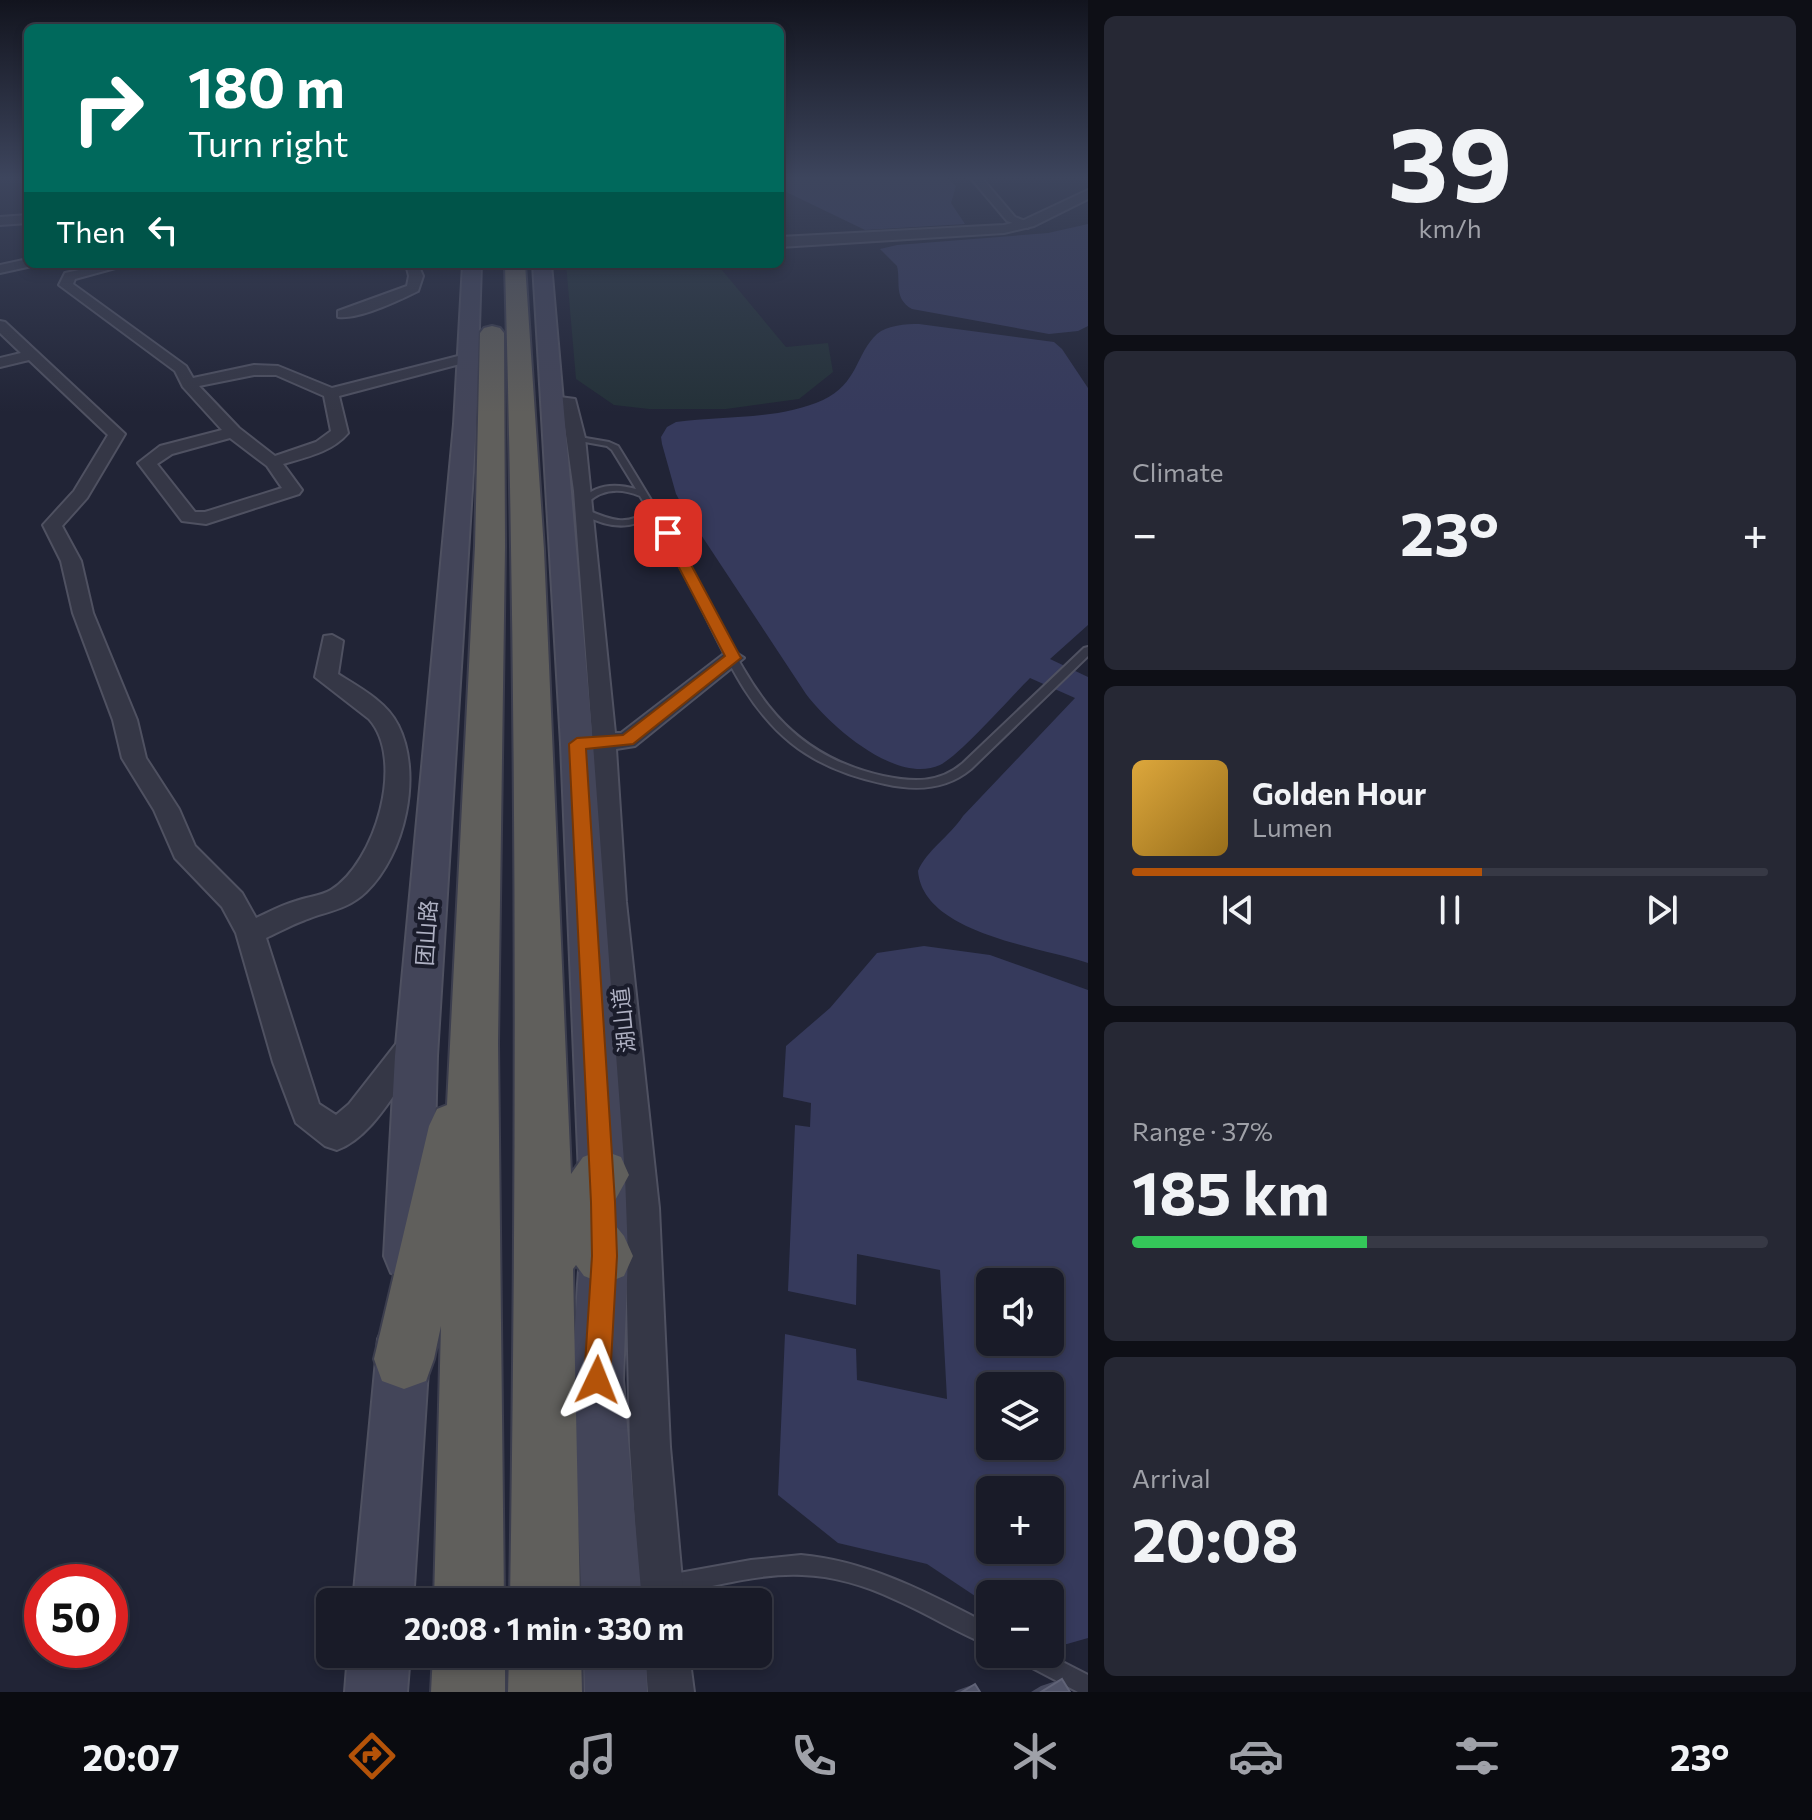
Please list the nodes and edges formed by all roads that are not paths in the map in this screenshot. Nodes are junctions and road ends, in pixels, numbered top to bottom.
1 (24, 264) edge
2 (106, 268) edge
3 (413, 268) edge
4 (472, 268) edge
5 (493, 268) edge
6 (515, 268) edge
7 (542, 268) edge
8 (0, 269) edge
9 (343, 314) dead end
10 (0, 325) edge
11 (31, 355) junction
12 (470, 357) junction
13 (0, 363) edge
14 (188, 384) junction
15 (331, 393) junction
16 (552, 405) junction
17 (465, 424) junction
18 (233, 432) junction
19 (577, 438) junction
20 (273, 462) junction
21 (644, 495) junction
22 (584, 506) junction
23 (652, 509) junction
24 (509, 548) junction
25 (332, 641) dead end
26 (1088, 650) edge
27 (733, 658) junction
28 (590, 743) junction
29 (250, 933) junction
30 (473, 1043) junction
31 (416, 1056) junction
32 (581, 1207) junction
33 (404, 1359) junction
34 (384, 1588) edge
35 (469, 1588) edge
36 (545, 1588) edge
37 (611, 1588) edge
38 (662, 1588) edge
39 (691, 1588) edge
40 (976, 1629) edge
41 (378, 1668) edge
42 (469, 1668) edge
43 (545, 1668) edge
44 (615, 1668) edge
45 (668, 1668) edge
46 (1053, 1668) edge
47 (1088, 1686) edge
48 (376, 1692) edge
49 (468, 1692) edge
50 (545, 1692) edge
51 (616, 1692) edge
52 (671, 1692) edge

1 - 8 street
2 - 14 street
3 - 9 street
4 - 12 main road, 团山路
5 - 24 highway
6 - 24 highway
7 - 16 main road
10 - 11 street
11 - 13 street
11 - 29 street
12 - 15 street
12 - 17 main road, 团山路
14 - 15 street
14 - 18 street
15 - 20 street
16 - 19 street, 湖山道
16 - 24 highway
16 - 28 main road
17 - 24 highway
17 - 31 main road, 团山路
18 - 20 street
18 - 20 street
19 - 21 lane
19 - 22 street, 湖山道
21 - 22 lane
21 - 23 lane
22 - 23 lane
22 - 28 street, 湖山道
23 - 27 lane
24 - 30 highway
24 - 32 highway
25 - 29 street
26 - 27 lane
27 - 28 street
28 - 32 main road
28 - 38 street, 湖山道
29 - 31 street
30 - 33 highway
30 - 35 highway
31 - 33 main road, 团山路
32 - 36 highway
32 - 37 main road
33 - 34 main road, 团山路
39 - 40 lane
41 - 48 main road
42 - 49 highway
43 - 50 highway
44 - 51 main road
45 - 52 street
46 - 47 lane

